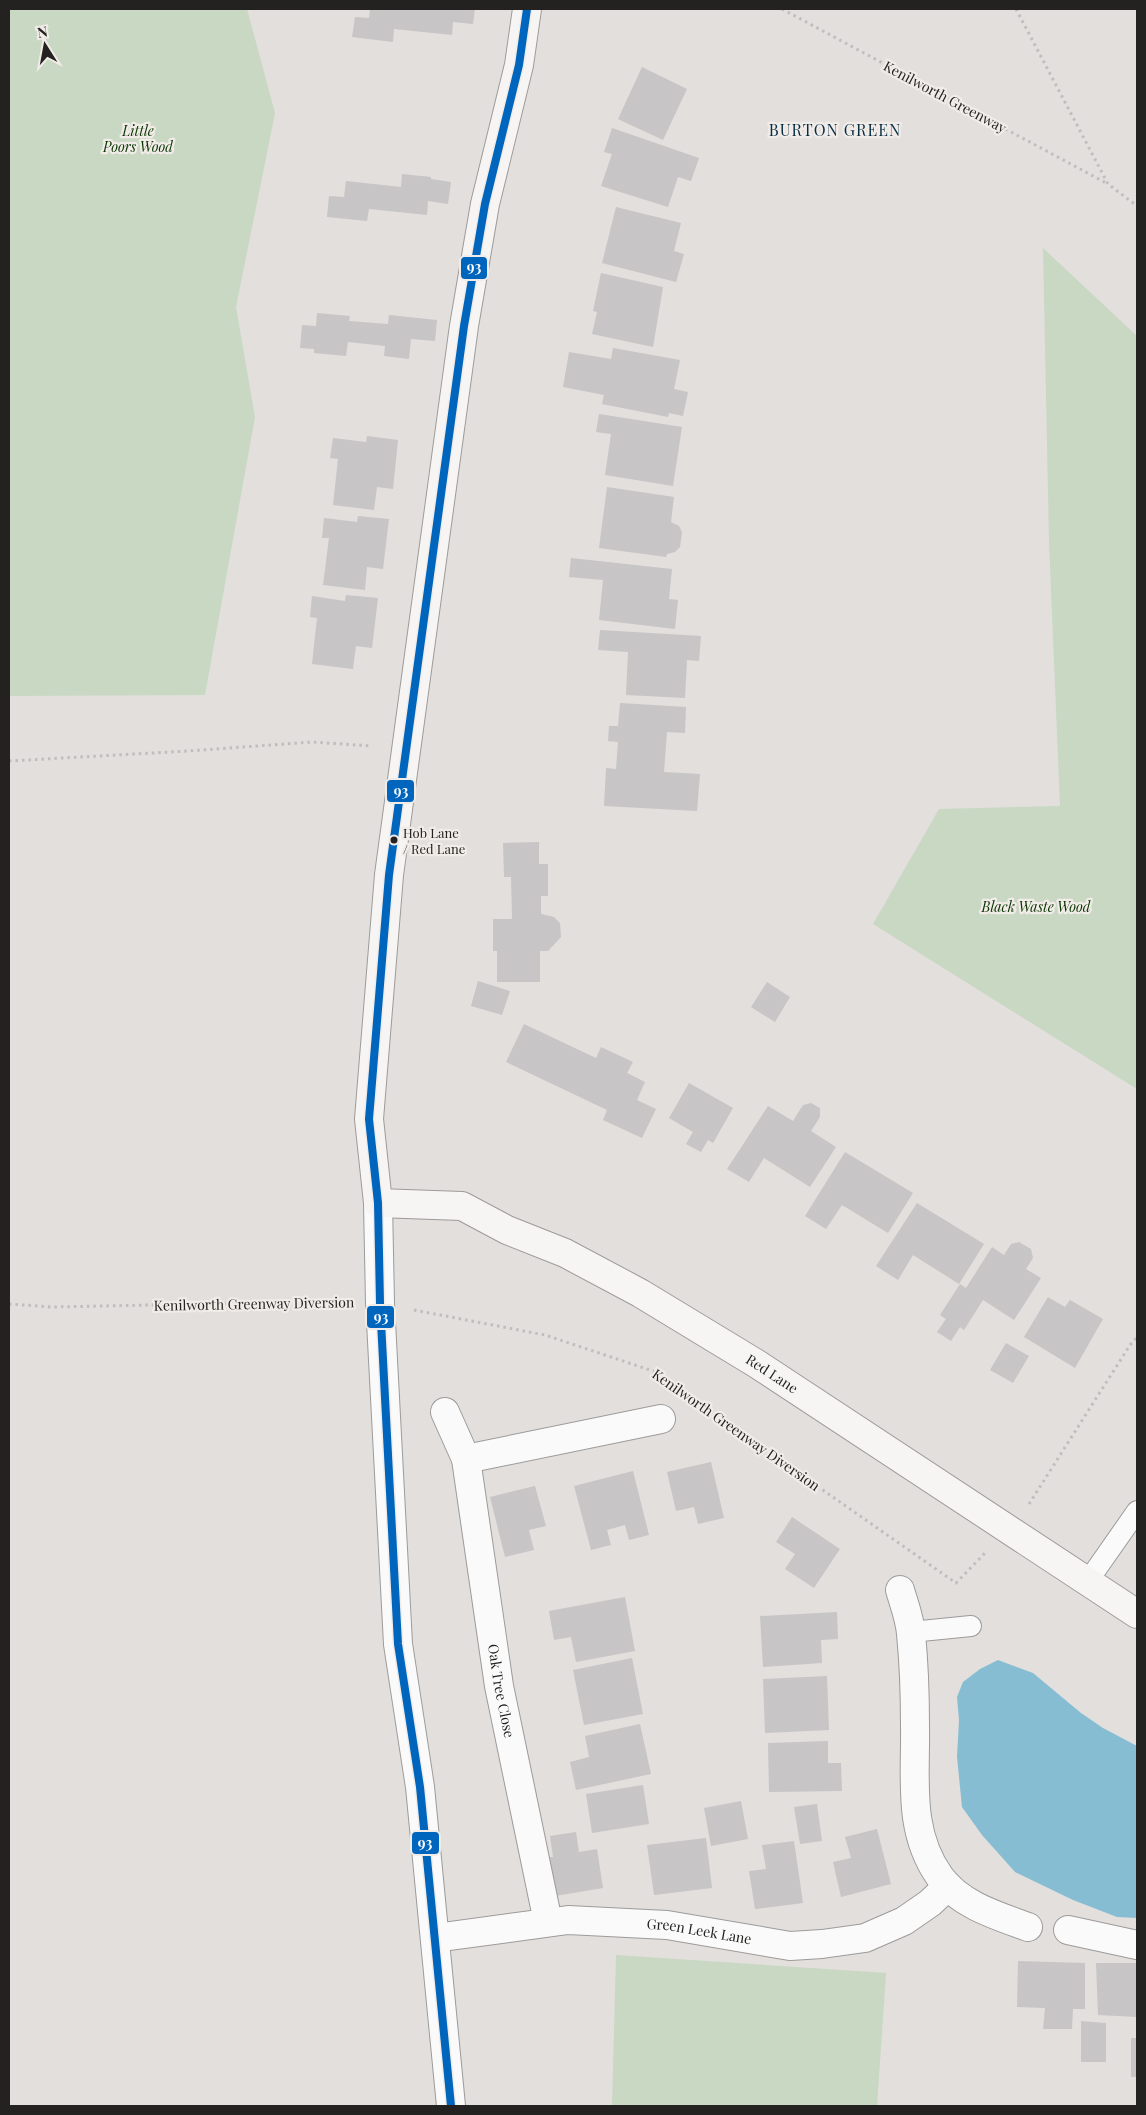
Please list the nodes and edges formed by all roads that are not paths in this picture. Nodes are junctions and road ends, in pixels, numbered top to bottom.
1 (527, 9) edge
2 (378, 1202) junction
3 (444, 1412) dead end
4 (660, 1419) dead end
5 (466, 1459) junction
6 (1137, 1510) edge
7 (1088, 1581) junction
8 (900, 1590) dead end
9 (1137, 1614) edge
10 (970, 1626) dead end
11 (911, 1632) junction
12 (948, 1886) junction
13 (548, 1922) junction
14 (1028, 1927) dead end
15 (1068, 1930) dead end
16 (436, 1938) junction
17 (1137, 1945) edge
18 (452, 2106) edge

1 - 2 street
2 - 7 street, Red Lane
2 - 16 street
3 - 5 street, Oak Tree Close
4 - 5 street
5 - 13 street, Oak Tree Close
6 - 7 lane
7 - 9 street, Red Lane
8 - 11 street
10 - 11 lane
11 - 12 street
12 - 13 street, Green Leek Lane
12 - 14 street
13 - 16 street, Green Leek Lane
15 - 17 street
16 - 18 street

